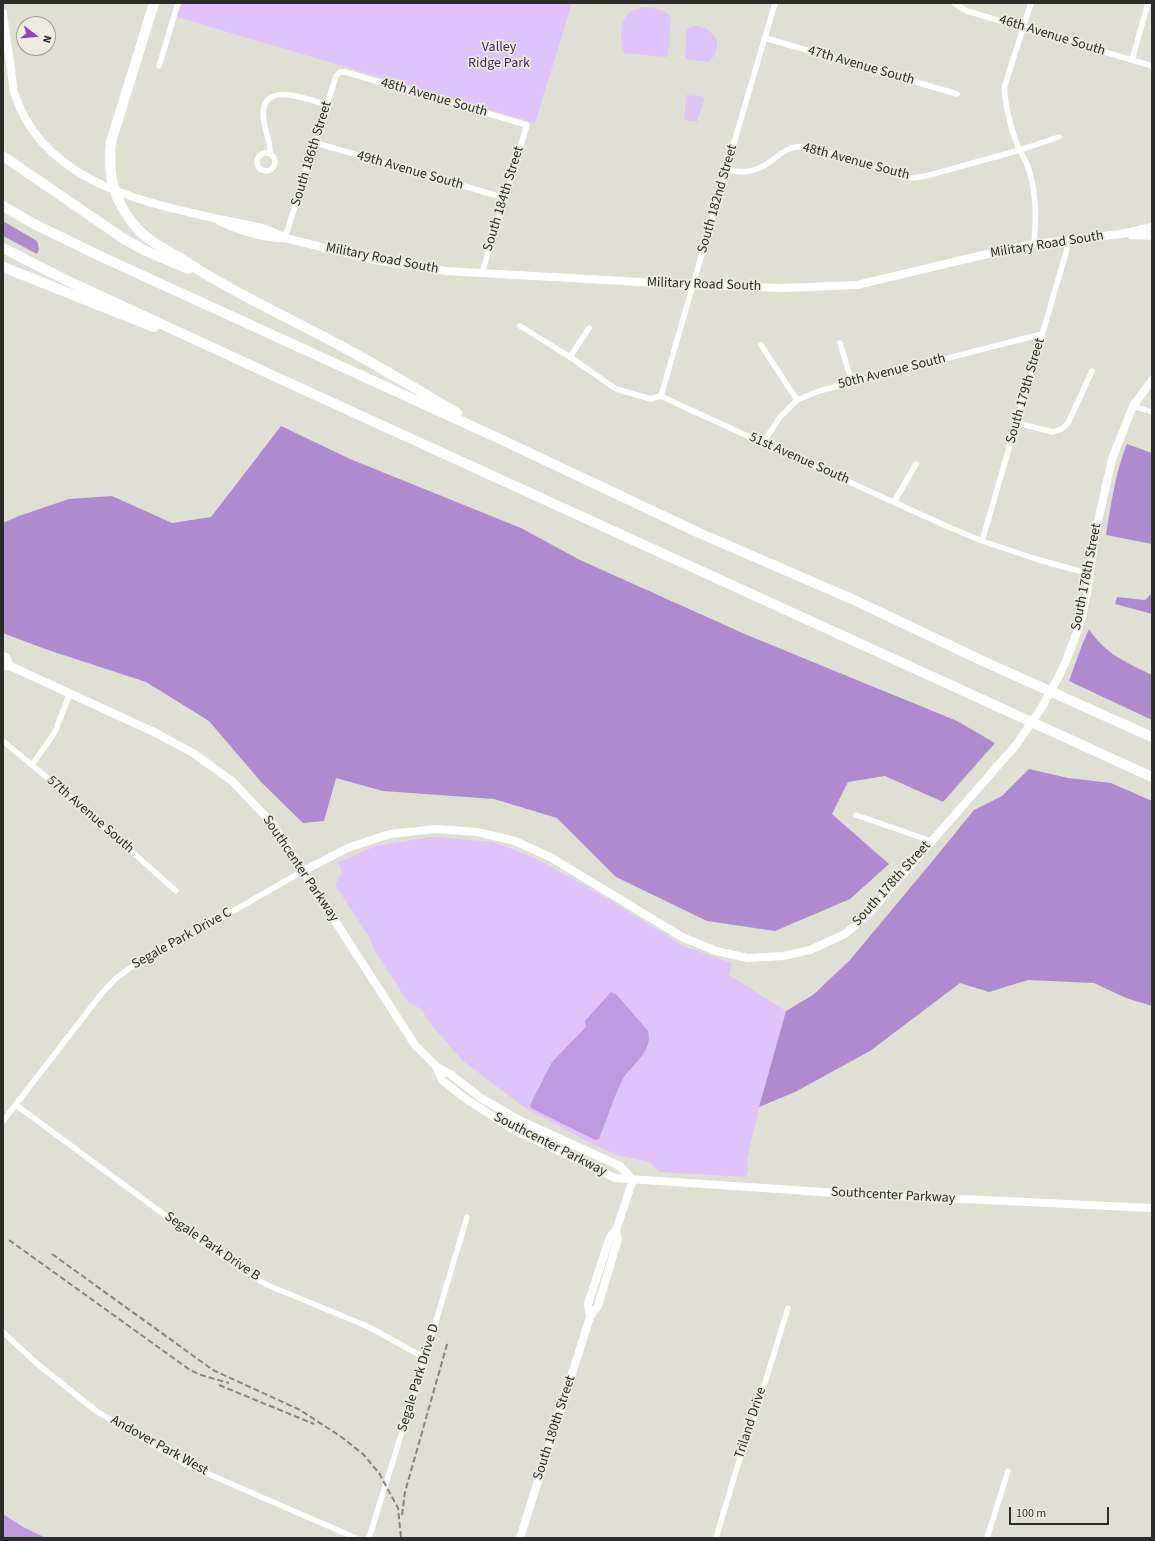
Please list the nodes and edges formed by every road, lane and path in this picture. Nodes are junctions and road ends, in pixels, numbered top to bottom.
1 (154, 3) edge
2 (178, 3) edge
3 (775, 3) edge
4 (954, 3) edge
5 (1031, 3) edge
6 (1148, 3) edge
7 (3, 13) edge
8 (1023, 27) junction
9 (765, 38) junction
10 (1132, 60) junction
11 (159, 66) dead end
12 (1152, 66) edge
13 (340, 72) joint
14 (956, 94) dead end
15 (327, 105) junction
16 (527, 125) joint
17 (1059, 137) dead end
18 (316, 143) junction
19 (1020, 150) junction
20 (270, 154) dead end
21 (3, 156) edge
22 (726, 170) junction
23 (504, 198) junction
24 (3, 206) edge
25 (1152, 227) edge
26 (1121, 234) junction
27 (1152, 236) edge
28 (285, 238) junction
29 (1066, 241) junction
30 (1034, 244) junction
31 (3, 248) edge
32 (3, 268) edge
33 (482, 273) junction
34 (212, 279) junction
35 (693, 285) junction
36 (520, 326) dead end
37 (589, 328) dead end
38 (1042, 334) junction
39 (840, 344) dead end
40 (761, 345) dead end
41 (228, 355) junction
42 (570, 358) junction
43 (1092, 371) dead end
44 (1152, 380) edge
45 (852, 382) junction
46 (661, 396) junction
47 (797, 400) junction
48 (1133, 406) junction
49 (1152, 412) edge
50 (1017, 423) junction
51 (500, 439) junction
52 (763, 443) junction
53 (916, 464) dead end
54 (894, 502) junction
55 (982, 541) junction
56 (1090, 574) junction
57 (3, 656) edge
58 (7, 666) edge
59 (70, 693) junction
60 (1152, 737) edge
61 (3, 741) edge
62 (32, 765) junction
63 (1152, 777) edge
64 (856, 815) dead end
65 (931, 841) junction
66 (303, 871) junction
67 (176, 891) dead end
68 (437, 1067) junction
69 (16, 1105) junction
70 (3, 1121) edge
71 (633, 1180) junction
72 (1152, 1208) edge
73 (467, 1217) dead end
74 (788, 1308) dead end
75 (3, 1332) edge
76 (425, 1358) junction
77 (1008, 1471) dead end
78 (356, 1538) edge
79 (369, 1538) edge
80 (520, 1538) edge
81 (716, 1538) edge
82 (987, 1538) edge

1 - 34 highway
2 - 11 street
3 - 9 street, South 182nd Street
4 - 8 street, 46th Avenue South
5 - 8 street
6 - 10 street
7 - 28 main road, Military Road South
8 - 10 street, 46th Avenue South
8 - 19 street
9 - 14 street, 47th Avenue South
9 - 22 street, South 182nd Street
10 - 12 street, 46th Avenue South
13 - 15 street, South 186th Street
13 - 16 street, 48th Avenue South
15 - 18 street, South 186th Street
15 - 20 street
16 - 23 street, South 184th Street
17 - 19 street, 48th Avenue South
18 - 23 street, 49th Avenue South
18 - 28 street, South 186th Street
19 - 22 street, 48th Avenue South
19 - 30 street
21 - 34 highway
22 - 35 street, South 182nd Street
23 - 33 street, South 184th Street
24 - 51 highway
25 - 26 main road, Military Road South
26 - 27 main road, Military Road South
26 - 29 main road, Military Road South
28 - 33 main road, Military Road South
29 - 30 main road, Military Road South
29 - 38 street, South 179th Street
30 - 35 main road, Military Road South
31 - 41 highway
32 - 41 highway
33 - 35 main road, Military Road South
34 - 51 highway
35 - 46 street, South 182nd Street
36 - 42 street, 51st Avenue South
37 - 42 street
38 - 45 street, 50th Avenue South
38 - 50 street, South 179th Street
39 - 45 street
40 - 47 street
41 - 63 highway
42 - 46 street, 51st Avenue South
43 - 50 street
44 - 48 main road, South 178th Street
45 - 47 street, 50th Avenue South
46 - 52 street, 51st Avenue South
47 - 52 street, 50th Avenue South
48 - 49 street
48 - 56 main road, South 178th Street
50 - 55 street, South 179th Street
51 - 60 highway
52 - 54 street, 51st Avenue South
53 - 54 street
54 - 55 street, 51st Avenue South
55 - 56 street, 51st Avenue South
56 - 65 main road, South 178th Street
57 - 58 main road, Southcenter Parkway
58 - 59 main road, Southcenter Parkway
59 - 62 street
59 - 66 main road, Southcenter Parkway
61 - 62 street, 57th Avenue South
62 - 67 street, 57th Avenue South
64 - 65 street
65 - 66 main road, South 178th Street
66 - 68 main road, Southcenter Parkway
66 - 69 street, Segale Park Drive C
68 - 71 main road, Southcenter Parkway
68 - 71 main road, Southcenter Parkway
69 - 70 street, Segale Park Drive C
69 - 76 street, Segale Park Drive B
71 - 72 main road, Southcenter Parkway
71 - 80 main road, South 180th Street
73 - 76 street, Segale Park Drive D
74 - 81 street, Triland Drive
75 - 78 street, Andover Park West
76 - 79 street, Segale Park Drive D
77 - 82 street

